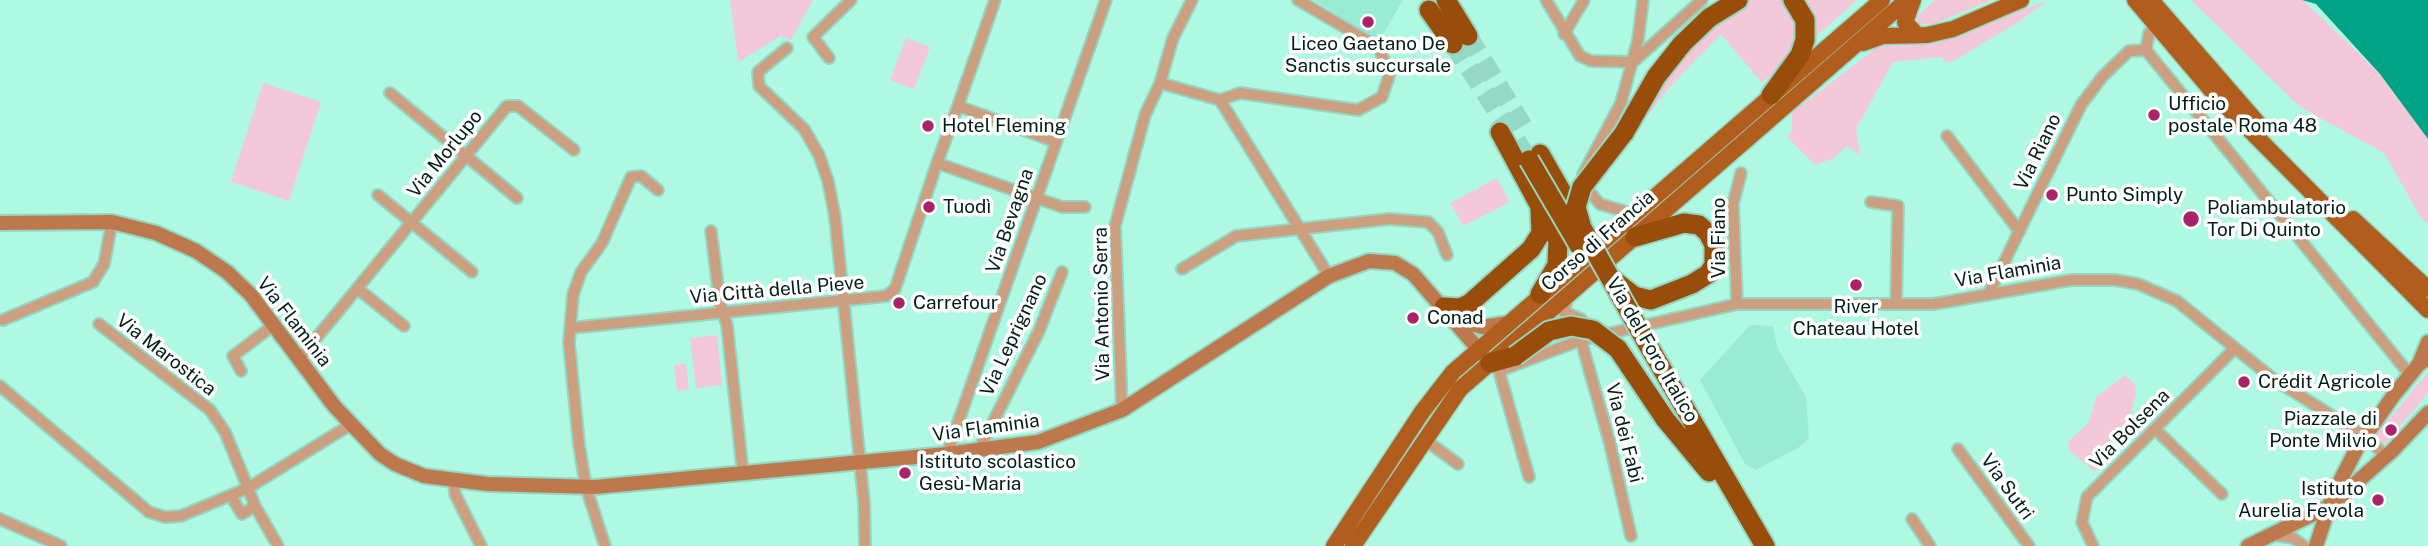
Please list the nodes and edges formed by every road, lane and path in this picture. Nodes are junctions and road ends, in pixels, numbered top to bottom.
1 (850, 0) edge
2 (995, 0) edge
3 (1106, 0) edge
4 (1192, 0) edge
5 (1298, 0) edge
6 (1446, 0) edge
7 (1546, 0) edge
8 (1584, 0) edge
9 (1643, 0) edge
10 (1702, 0) edge
11 (1738, 0) edge
12 (1793, 0) edge
13 (1865, 0) edge
14 (1882, 0) edge
15 (1907, 0) edge
16 (1913, 0) edge
17 (2021, 0) edge
18 (2134, 0) edge
19 (2151, 0) edge
20 (1429, 10) dead end
21 (1853, 25) junction
22 (2157, 27) junction
23 (1564, 34) junction
24 (1917, 35) junction
25 (787, 48) dead end
26 (2146, 50) junction
27 (1846, 52) junction
28 (829, 58) dead end
29 (1633, 62) junction
30 (2213, 73) junction
31 (1160, 83) junction
32 (390, 93) dead end
33 (2223, 94) junction
34 (1772, 95) junction
35 (1220, 100) junction
36 (958, 106) junction
37 (2199, 115) junction
38 (1500, 132) tunnel mouth
39 (1946, 136) dead end
40 (1056, 142) junction
41 (574, 150) dead end
42 (467, 156) junction
43 (937, 163) junction
44 (1741, 173) dead end
45 (658, 190) dead end
46 (378, 195) dead end
47 (517, 198) dead end
48 (1037, 198) junction
49 (1537, 198) junction
50 (1871, 202) dead end
51 (1085, 207) dead end
52 (1633, 214) junction
53 (112, 222) junction
54 (0, 223) edge
55 (412, 223) junction
56 (1297, 227) junction
57 (1582, 228) junction
58 (711, 231) dead end
59 (2020, 231) junction
60 (1635, 237) junction
61 (1447, 255) dead end
62 (1182, 270) dead end
63 (472, 272) dead end
64 (1062, 272) dead end
65 (1329, 276) junction
66 (1611, 278) junction
67 (358, 289) junction
68 (2428, 289) edge
69 (1540, 294) junction
70 (1568, 295) junction
71 (1988, 295) junction
72 (841, 301) junction
73 (1896, 303) junction
74 (1737, 304) junction
75 (2428, 310) edge
76 (725, 312) junction
77 (1449, 313) junction
78 (3, 320) dead end
79 (1508, 323) junction
80 (99, 324) dead end
81 (275, 324) junction
82 (404, 326) dead end
83 (570, 328) junction
84 (1613, 332) junction
85 (1581, 340) junction
86 (2428, 342) edge
87 (1643, 346) junction
88 (2235, 348) junction
89 (300, 358) junction
90 (1489, 361) junction
91 (2421, 365) edge
92 (241, 372) dead end
93 (0, 386) edge
94 (1122, 410) junction
95 (2428, 413) edge
96 (351, 425) junction
97 (2155, 429) junction
98 (2364, 436) junction
99 (1424, 439) junction
100 (1958, 449) dead end
101 (979, 450) junction
102 (947, 454) junction
103 (2386, 456) junction
104 (859, 462) junction
105 (1458, 464) dead end
106 (1709, 472) junction
107 (743, 474) junction
108 (1529, 477) dead end
109 (454, 480) junction
110 (586, 487) junction
111 (248, 488) junction
112 (2222, 494) dead end
113 (232, 496) junction
114 (255, 506) junction
115 (2330, 506) junction
116 (0, 519) edge
117 (1912, 519) dead end
118 (2273, 535) junction
119 (1631, 536) dead end
120 (61, 546) edge
121 (278, 546) edge
122 (481, 546) edge
123 (605, 546) edge
124 (866, 546) edge
125 (1334, 546) edge
126 (1353, 546) edge
127 (1750, 546) edge
128 (1765, 546) edge
129 (1930, 546) edge
130 (2029, 546) edge
131 (2093, 546) edge
132 (2248, 546) edge
133 (2304, 546) edge
134 (2316, 546) edge

1 - 28 street
2 - 36 street
3 - 40 street, Via Bevagna
4 - 31 street, Via Antonio Serra
5 - 35 street
6 - 20 highway
7 - 23 street
8 - 23 street
9 - 29 street
10 - 29 street
11 - 57 highway, bridge
12 - 34 highway
13 - 21 main road
14 - 21 main road, Corso di Francia
15 - 27 main road, Corso di Francia
16 - 24 main road
17 - 24 main road
18 - 22 main road
19 - 30 main road
21 - 34 main road, Corso di Francia
22 - 26 street
22 - 30 street
22 - 33 main road
23 - 29 street
24 - 27 main road
25 - 72 street
26 - 37 street
26 - 59 street, Via Riano
27 - 60 main road, Corso di Francia
29 - 52 street
30 - 33 main road
31 - 35 street
31 - 94 street, Via Antonio Serra
32 - 42 street
33 - 37 street
33 - 68 main road
33 - 75 main road
34 - 52 main road, Corso di Francia
35 - 56 street
36 - 40 street
36 - 43 street
37 - 91 street
38 - 49 highway
39 - 59 street
40 - 48 street, Via Bevagna
41 - 42 street, Via Morlupo
42 - 47 street
42 - 55 street, Via Morlupo
43 - 48 street
43 - 72 street, Via Città della Pieve
44 - 74 street, Via Fiano
45 - 83 street
46 - 55 street
48 - 51 street
48 - 102 street, Via Bevagna
49 - 69 highway
49 - 77 highway
50 - 73 street
52 - 69 main road, Corso di Francia
53 - 54 street, Via Flaminia
53 - 78 street
53 - 81 street, Via Flaminia
55 - 63 street
55 - 67 street, Via Morlupo
56 - 61 street
56 - 62 street
56 - 65 street
57 - 66 highway, Via del Foro Italico, bridge
57 - 87 highway, Via del Foro Italico, bridge
58 - 76 street
59 - 71 street, Via Riano
60 - 66 highway
60 - 70 main road, Corso di Francia
64 - 101 street, Via Leprignano
65 - 77 street, Via Flaminia
65 - 94 street, Via Flaminia
66 - 87 highway, Via del Foro Italico, bridge
67 - 82 street
67 - 89 street, Via Morlupo
69 - 79 main road, Corso di Francia
70 - 84 street
70 - 90 main road, Corso di Francia
71 - 73 street, Via Flaminia
71 - 88 street, Via Flaminia
72 - 76 street, Via Città della Pieve
72 - 104 street
73 - 74 street, Via Flaminia
74 - 84 street, Via Flaminia
76 - 83 street, Via Città della Pieve
76 - 107 street
77 - 79 street
77 - 90 street, Via Flaminia
79 - 90 main road, Corso di Francia
80 - 111 street, Via Marostica
81 - 89 street, Via Flaminia
81 - 92 street
83 - 110 street
84 - 85 street, Via Flaminia
85 - 90 street, Via Flaminia
85 - 119 street, Via dei Fabi
86 - 91 street
87 - 106 highway, Via del Foro Italico
87 - 128 highway, Via del Foro Italico
88 - 97 street, Via Bolsena
88 - 98 street, Via Flaminia
89 - 96 street, Via Flaminia
90 - 99 main road, Corso di Francia
90 - 106 highway, bridge
90 - 108 street
90 - 125 main road, Corso di Francia
91 - 98 street
93 - 113 street
94 - 101 street, Via Flaminia
95 - 103 street
96 - 109 street, Via Flaminia
96 - 111 street
97 - 112 street
97 - 131 street, Via Bolsena
98 - 103 street
98 - 115 street
99 - 105 street
99 - 126 main road, Corso di Francia
100 - 130 street, Via Sutri
101 - 102 street, Via Flaminia
102 - 104 street, Via Flaminia
103 - 115 street
104 - 107 street, Via Flaminia
104 - 124 street
106 - 127 highway, Via del Foro Italico
107 - 110 street, Via Flaminia
109 - 110 street, Via Flaminia
109 - 122 street
110 - 123 street
111 - 113 street
111 - 114 street, Via Marostica
113 - 114 street
114 - 121 street, Via Marostica
115 - 118 street
115 - 134 street
116 - 120 street
117 - 129 street
118 - 132 street
118 - 133 street

